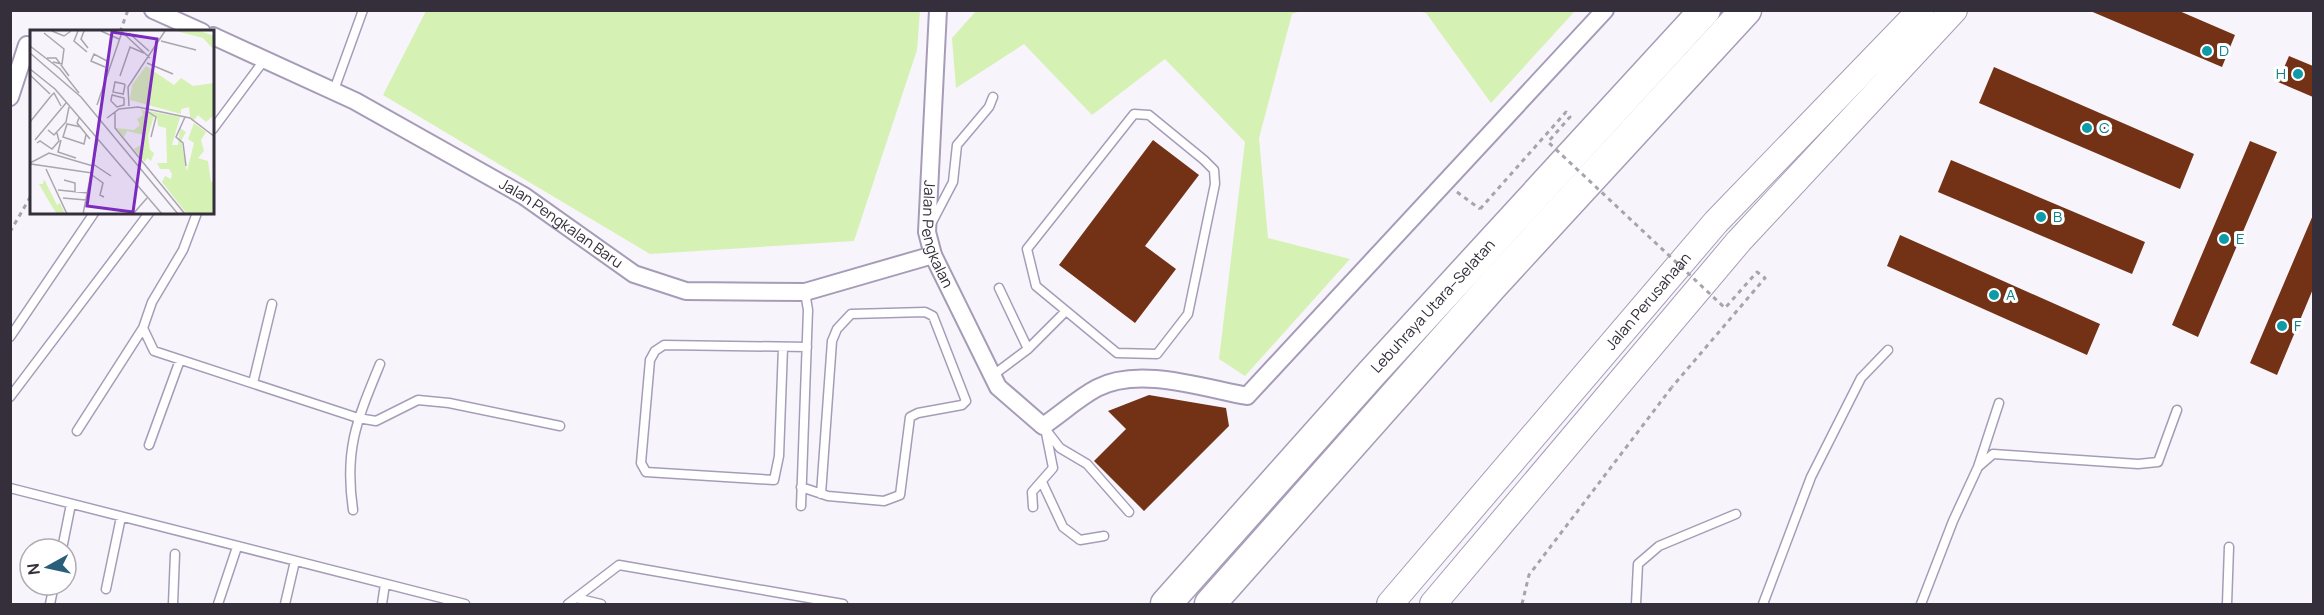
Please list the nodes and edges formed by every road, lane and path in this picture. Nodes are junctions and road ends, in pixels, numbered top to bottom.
1 (128, 10) edge
2 (153, 10) edge
3 (363, 10) edge
4 (1605, 10) edge
5 (1706, 10) edge
6 (1746, 10) edge
7 (1921, 10) edge
8 (1954, 10) edge
9 (939, 12) edge
10 (121, 30) edge
11 (198, 30) edge
12 (214, 36) edge
13 (27, 45) dead end
14 (266, 58) junction
15 (334, 90) junction
16 (10, 97) edge
17 (993, 97) dead end
18 (214, 128) edge
19 (1445, 184) junction
20 (30, 197) edge
21 (93, 214) edge
22 (148, 214) edge
23 (197, 214) edge
24 (10, 232) edge
25 (927, 232) junction
26 (933, 255) junction
27 (999, 288) dead end
28 (805, 292) junction
29 (272, 304) dead end
30 (1066, 311) junction
31 (143, 328) junction
32 (10, 337) edge
33 (783, 347) junction
34 (807, 347) junction
35 (1028, 349) junction
36 (1888, 350) dead end
37 (180, 360) junction
38 (380, 364) dead end
39 (992, 376) junction
40 (253, 383) junction
41 (10, 397) edge
42 (1999, 403) dead end
43 (2177, 410) dead end
44 (358, 418) junction
45 (560, 426) dead end
46 (1043, 426) junction
47 (77, 431) dead end
48 (149, 445) dead end
49 (1977, 467) junction
50 (1042, 482) junction
51 (801, 486) junction
52 (10, 488) edge
53 (821, 494) junction
54 (71, 504) junction
55 (801, 506) dead end
56 (1033, 507) dead end
57 (353, 510) dead end
58 (1129, 512) dead end
59 (1736, 514) dead end
60 (121, 517) junction
61 (1104, 536) dead end
62 (64, 537) edge
63 (237, 547) junction
64 (2229, 547) dead end
65 (175, 554) dead end
66 (295, 561) junction
67 (385, 584) junction
68 (1408, 584) junction
69 (106, 589) dead end
70 (576, 598) junction
71 (173, 604) edge
72 (218, 604) edge
73 (285, 604) edge
74 (382, 604) edge
75 (465, 604) edge
76 (568, 604) edge
77 (601, 604) edge
78 (843, 604) edge
79 (1166, 604) edge
80 (1210, 604) edge
81 (1390, 604) edge
82 (1433, 604) edge
83 (1522, 604) edge
84 (1636, 604) edge
85 (1762, 604) edge
86 (1921, 604) edge
87 (2227, 604) edge

1 - 10 path
2 - 11 street
3 - 15 lane
4 - 19 street
5 - 79 highway, Lebuhraya Utara–Selatan
6 - 80 highway, Lebuhraya Utara–Selatan
7 - 68 main road, Jalan Perusahaan
8 - 82 main road, Jalan Perusahaan
9 - 25 street, Jalan Pengkalan
12 - 14 street, Jalan Pengkalan Baru
13 - 16 street
14 - 15 street, Jalan Pengkalan Baru
14 - 18 lane
15 - 28 street, Jalan Pengkalan Baru
17 - 25 lane
19 - 46 street
19 - 83 path, bridge
20 - 24 path
21 - 32 lane
22 - 41 lane
23 - 31 lane
25 - 26 street, Jalan Pengkalan
26 - 28 street, Jalan Pengkalan Baru
26 - 39 street, Jalan Pengkalan
27 - 35 lane
28 - 34 lane
29 - 40 lane
30 - 30 lane
30 - 35 lane
31 - 37 lane
31 - 47 lane
33 - 33 lane
33 - 34 lane
34 - 51 lane
35 - 39 lane
36 - 85 lane
37 - 40 lane
37 - 48 lane
38 - 44 lane
39 - 46 street, Jalan Pengkalan
40 - 44 lane
42 - 49 lane
43 - 49 lane
44 - 45 lane
44 - 57 lane
46 - 50 lane
46 - 58 lane
49 - 86 lane
50 - 56 lane
50 - 61 lane
51 - 53 lane
51 - 55 lane
52 - 54 lane
53 - 53 lane
54 - 60 lane
54 - 62 lane
59 - 84 lane
60 - 63 lane
60 - 69 lane
63 - 66 lane
63 - 72 lane
64 - 87 lane
65 - 71 lane
66 - 67 lane
66 - 73 lane
67 - 74 lane
67 - 75 lane
68 - 81 main road, Jalan Perusahaan
68 - 82 street
70 - 76 lane
70 - 77 lane
70 - 78 lane

